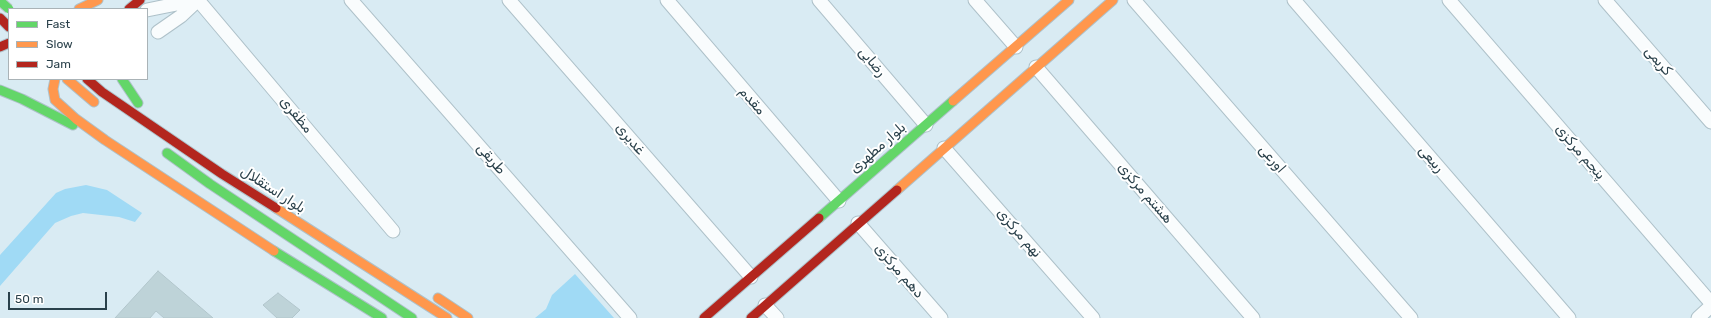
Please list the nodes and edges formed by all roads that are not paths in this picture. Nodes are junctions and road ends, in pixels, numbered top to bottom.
1 (16, 0) edge
2 (98, 0) edge
3 (140, 0) edge
4 (198, 0) edge
5 (351, 0) edge
6 (509, 0) edge
7 (666, 0) edge
8 (819, 0) edge
9 (975, 0) edge
10 (1069, 0) edge
11 (1112, 0) edge
12 (1134, 0) edge
13 (1294, 0) edge
14 (1449, 0) edge
15 (1605, 0) edge
16 (0, 1) edge
17 (0, 8) edge
18 (81, 8) edge
19 (130, 8) edge
20 (8, 9) edge
21 (148, 10) edge
22 (0, 18) edge
23 (8, 26) edge
24 (158, 32) dead end
25 (1016, 47) junction
26 (1036, 67) junction
27 (55, 80) edge
28 (68, 80) edge
29 (88, 80) edge
30 (119, 83) edge
31 (0, 90) edge
32 (96, 103) dead end
33 (142, 105) dead end
34 (1711, 122) edge
35 (926, 125) junction
36 (105, 140) junction
37 (944, 148) junction
38 (161, 149) dead end
39 (839, 201) junction
40 (858, 224) junction
41 (393, 231) dead end
42 (751, 277) junction
43 (431, 293) dead end
44 (1711, 303) edge
45 (765, 305) junction
46 (1711, 306) edge
47 (382, 318) edge
48 (412, 318) edge
49 (447, 318) edge
50 (468, 318) edge
51 (630, 318) edge
52 (704, 318) edge
53 (751, 318) edge
54 (777, 318) edge
55 (941, 318) edge
56 (1093, 318) edge
57 (1253, 318) edge
58 (1411, 318) edge
59 (1569, 318) edge
60 (1698, 318) edge

1 - 17 main road
2 - 18 main road
3 - 19 main road
4 - 21 street
4 - 24 street
4 - 41 street, مظفری
5 - 51 street, طریقی
6 - 42 street, غدیری
7 - 39 street, مقدم
8 - 35 street, رضایی
9 - 25 street
10 - 25 main road, بلوار مطهری
11 - 26 main road
12 - 58 street, اورعی
13 - 59 street, ربیعی
14 - 44 street, پنجم مرکزی
15 - 34 street, کریمی
16 - 20 main road, bridge
22 - 23 main road
25 - 35 main road, بلوار مطهری
26 - 37 main road
26 - 57 street, هشتم مرکزی
27 - 36 main road
28 - 32 main road
29 - 49 main road, بلوار استقلال
30 - 33 main road
31 - 36 main road
35 - 39 main road, بلوار مطهری
36 - 47 main road
37 - 40 main road
37 - 56 street, نهم مرکزی
38 - 48 main road
39 - 42 main road, بلوار مطهری
40 - 45 main road
40 - 55 street, دهم مرکزی
42 - 52 main road, بلوار مطهری
43 - 50 main road
45 - 53 main road
45 - 54 street
46 - 60 street

